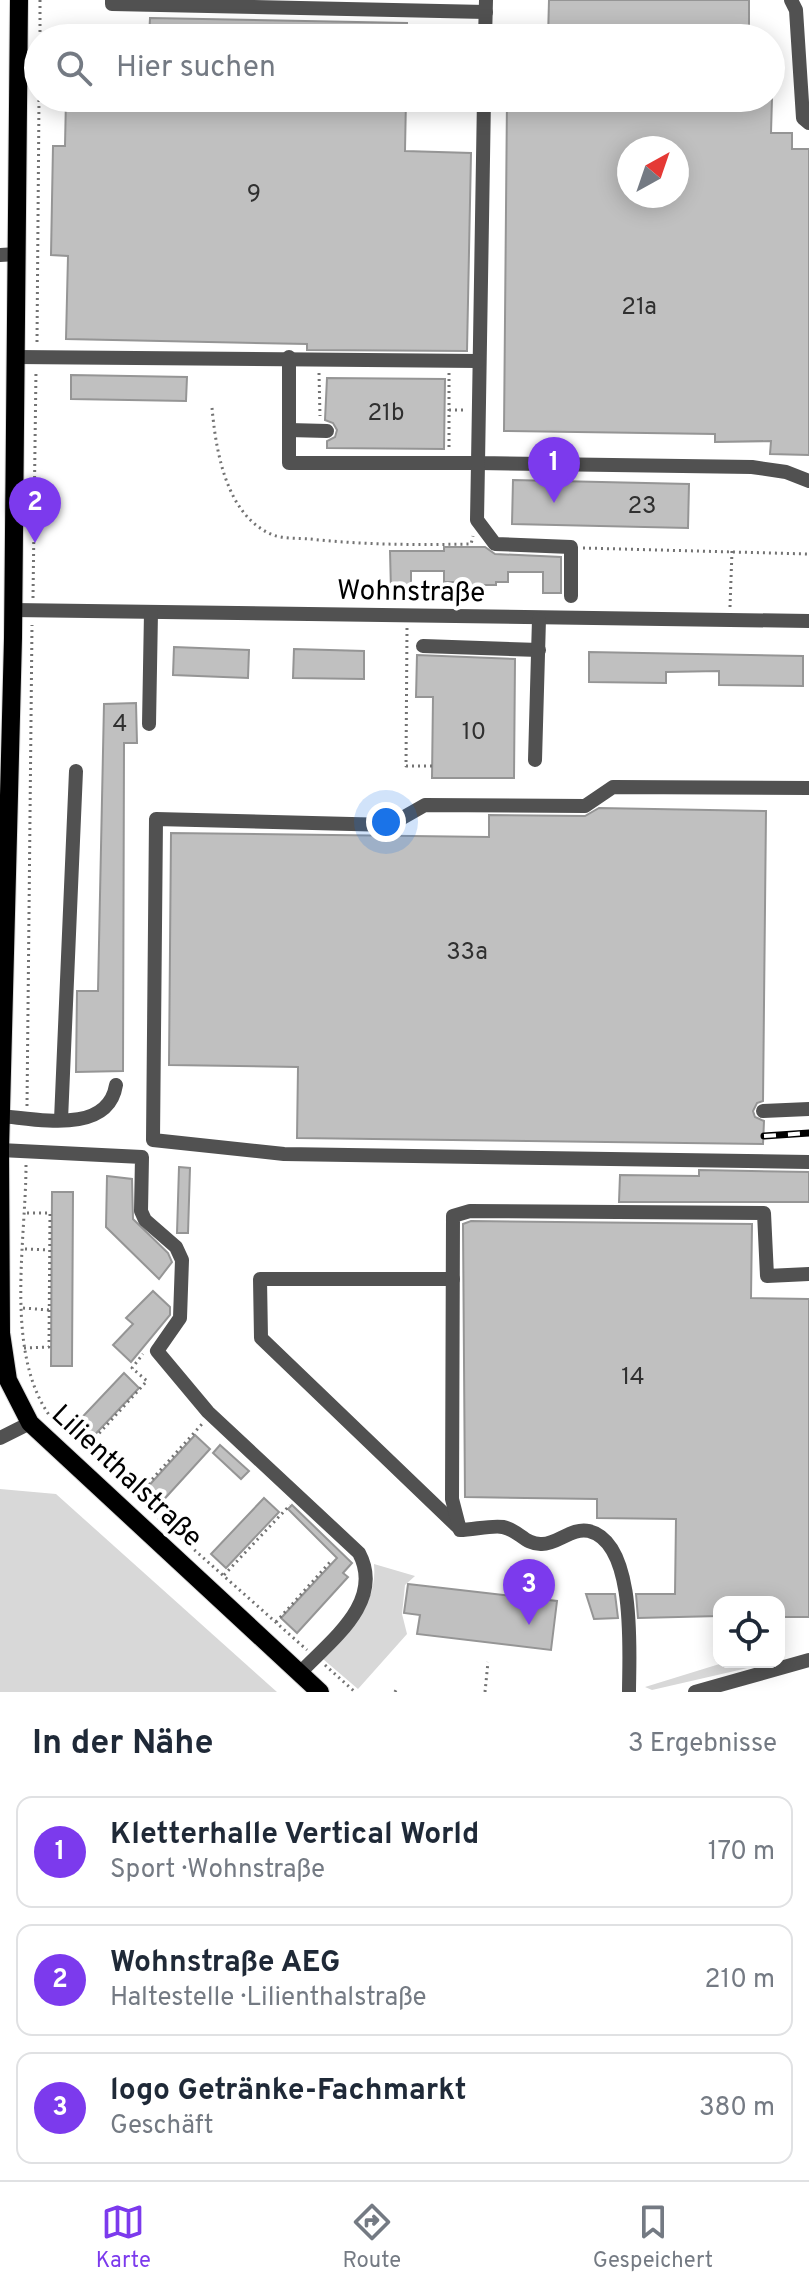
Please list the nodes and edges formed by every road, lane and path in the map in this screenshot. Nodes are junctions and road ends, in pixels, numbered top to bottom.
1 (19, 0) edge
2 (40, 0) edge
3 (112, 0) edge
4 (791, 0) edge
5 (486, 6) edge
6 (40, 24) edge
7 (484, 112) edge
8 (809, 123) edge
9 (8, 262) edge
10 (289, 357) junction
11 (319, 358) junction
12 (478, 361) junction
13 (11, 363) edge
14 (449, 367) dead end
15 (212, 408) dead end
16 (326, 424) joint
17 (289, 430) junction
18 (450, 463) junction
19 (478, 463) junction
20 (809, 481) edge
21 (477, 520) junction
22 (571, 547) junction
23 (732, 551) junction
24 (809, 554) edge
25 (571, 596) dead end
26 (730, 607) dead end
27 (13, 610) junction
28 (151, 612) junction
29 (407, 616) junction
30 (539, 619) junction
31 (809, 621) edge
32 (423, 646) dead end
33 (539, 650) junction
34 (149, 724) dead end
35 (535, 760) dead end
36 (433, 766) dead end
37 (76, 771) dead end
38 (809, 788) edge
39 (3, 933) edge
40 (116, 1085) dead end
41 (809, 1109) edge
42 (763, 1111) dead end
43 (1, 1116) edge
44 (61, 1120) junction
45 (0, 1150) edge
46 (809, 1162) edge
47 (26, 1213) dead end
48 (25, 1249) dead end
49 (50, 1250) junction
50 (809, 1274) edge
51 (453, 1279) junction
52 (23, 1308) dead end
53 (49, 1310) junction
54 (23, 1348) dead end
55 (157, 1351) junction
56 (211, 1415) junction
57 (30, 1423) junction
58 (0, 1438) edge
59 (84, 1451) dead end
60 (298, 1496) junction
61 (136, 1497) dead end
62 (460, 1530) junction
63 (331, 1561) dead end
64 (224, 1575) dead end
65 (276, 1622) dead end
66 (809, 1660) edge
67 (488, 1662) dead end
68 (300, 1673) junction
69 (727, 1688) edge
70 (320, 1692) edge
71 (485, 1692) edge
72 (629, 1692) edge
73 (695, 1692) edge

1 - 9 main road, Lilienthalstraße
2 - 6 path
3 - 5 street
4 - 8 street
7 - 12 street
9 - 13 main road, Lilienthalstraße
10 - 11 street
10 - 13 street
10 - 17 street
11 - 12 street
11 - 16 path
12 - 19 street
13 - 27 main road, Lilienthalstraße
14 - 18 path
15 - 21 path
16 - 17 street
17 - 18 street
18 - 19 street
19 - 20 street
19 - 21 street
21 - 22 street
22 - 23 path
22 - 25 street
23 - 24 path
23 - 26 path
27 - 28 street, Wohnstraße
27 - 39 main road, Lilienthalstraße
28 - 29 street, Wohnstraße
28 - 34 street
29 - 30 street, Wohnstraße
29 - 36 path
30 - 31 street, Wohnstraße
30 - 33 street
32 - 33 street
33 - 35 street
37 - 44 street
38 - 46 street
39 - 43 main road, Lilienthalstraße
40 - 44 street
41 - 42 street
43 - 44 street
43 - 45 main road, Lilienthalstraße
45 - 55 street
45 - 57 main road, Lilienthalstraße
47 - 49 path
48 - 49 path
49 - 53 path
50 - 51 street
51 - 62 street
51 - 62 street
52 - 53 path
53 - 54 path
55 - 56 street
55 - 59 path
56 - 60 street
56 - 61 path
57 - 58 street
57 - 68 main road, Lilienthalstraße
60 - 64 path
60 - 68 street
62 - 72 street
63 - 65 path
66 - 69 street
67 - 71 path
68 - 70 main road, Lilienthalstraße
69 - 73 street

